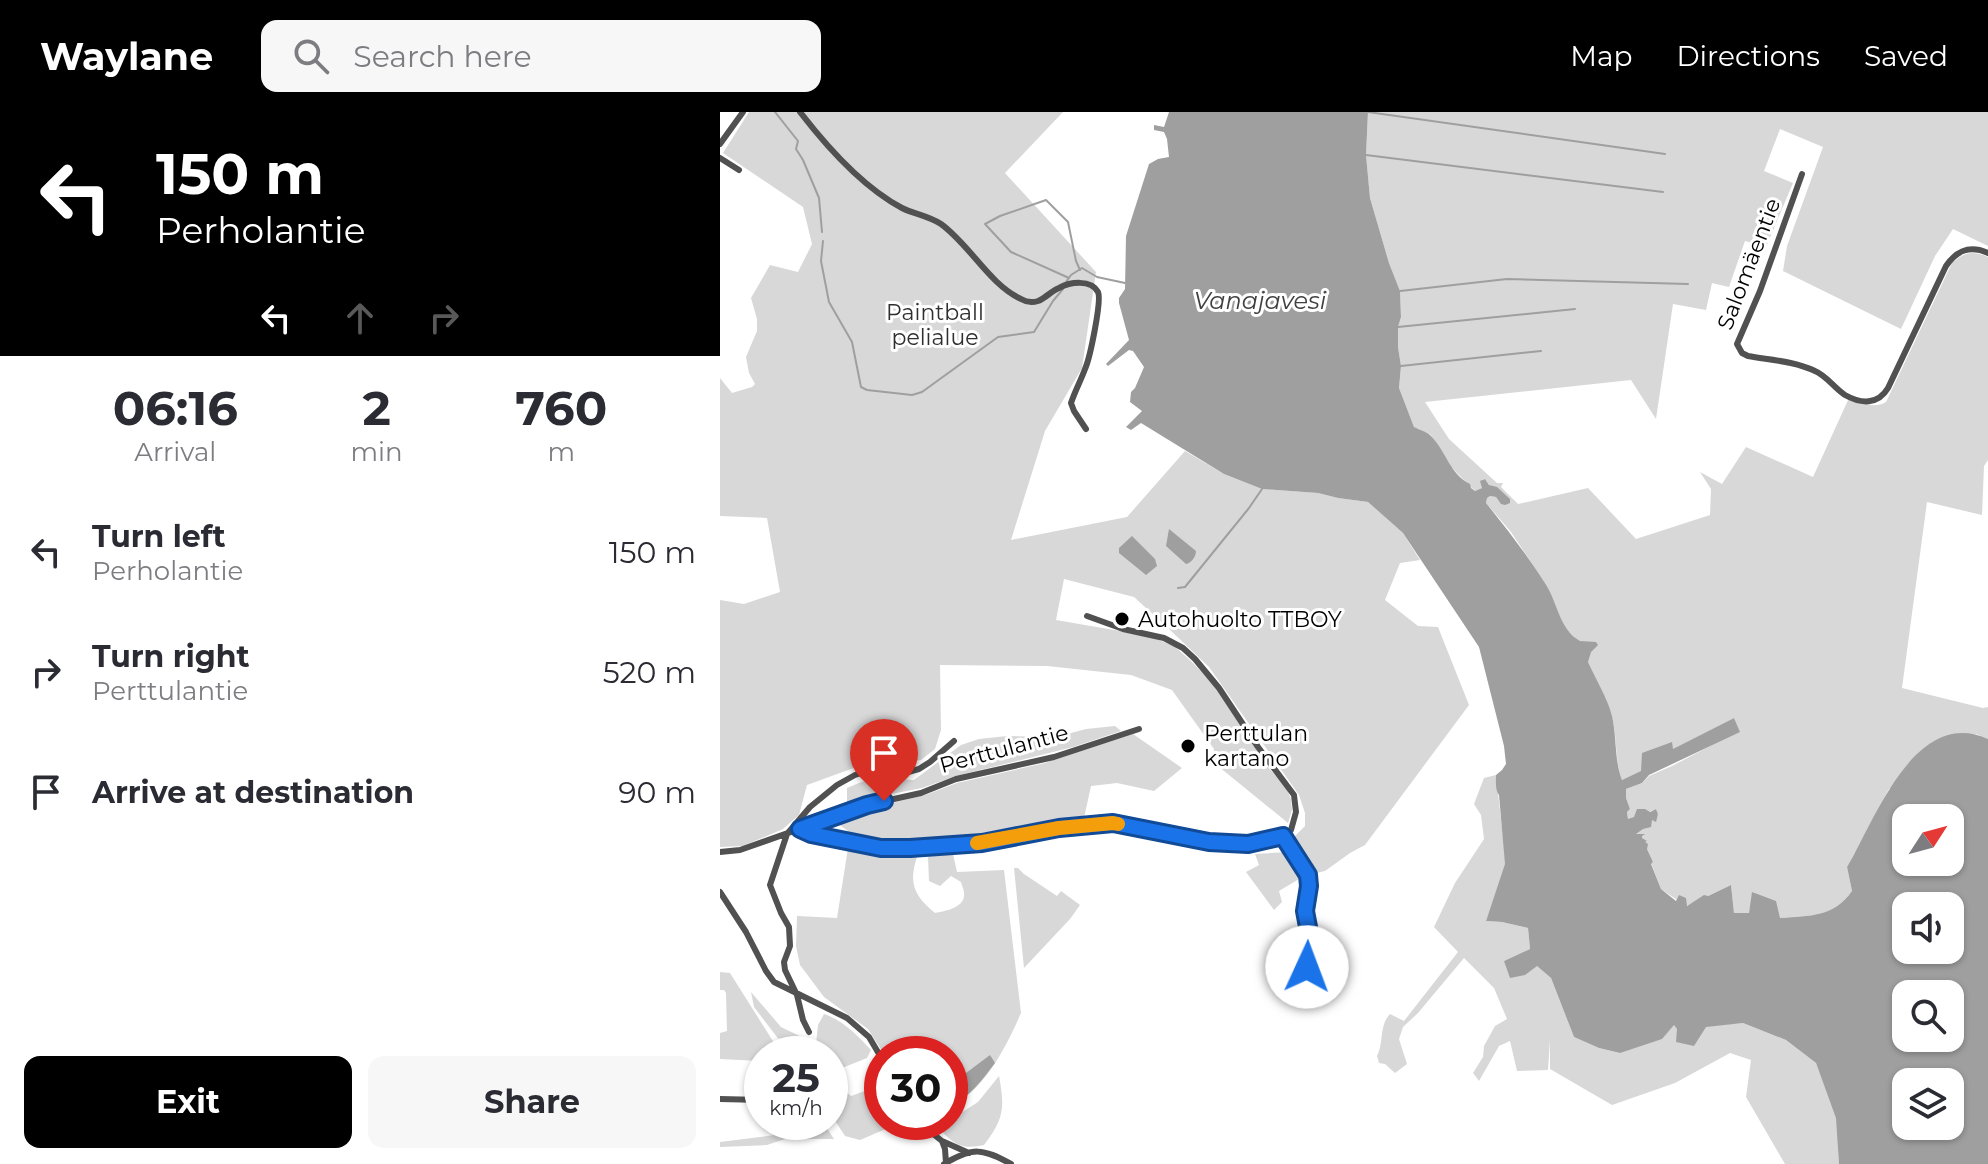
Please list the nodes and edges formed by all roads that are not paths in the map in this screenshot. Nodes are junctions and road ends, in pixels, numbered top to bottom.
1 (743, 112) edge
2 (800, 112) edge
3 (720, 144) edge
4 (720, 158) edge
5 (739, 170) dead end
6 (1802, 174) dead end
7 (1988, 253) edge
8 (1086, 429) dead end
9 (1087, 616) dead end
10 (1139, 729) dead end
11 (954, 741) dead end
12 (800, 829) junction
13 (787, 834) junction
14 (1283, 836) junction
15 (720, 852) edge
16 (720, 892) edge
17 (1307, 967) dead end
18 (797, 995) junction
19 (809, 1032) dead end
20 (868, 1036) edge
21 (720, 1099) edge
22 (744, 1100) edge
23 (942, 1141) joint
24 (969, 1153) junction
25 (945, 1163) edge
26 (1011, 1164) edge

1 - 3 street
2 - 8 street
4 - 5 street
6 - 7 street, Salomäentie
9 - 14 street
10 - 12 street, Perttulantie
11 - 13 street, Perttulantie
12 - 13 street, Perttulantie
12 - 14 street
13 - 15 street, Perttulantie
13 - 18 street
14 - 17 street
16 - 18 street
18 - 19 street
18 - 20 street
21 - 22 street
23 - 24 street
23 - 25 street
24 - 25 street
24 - 26 street

